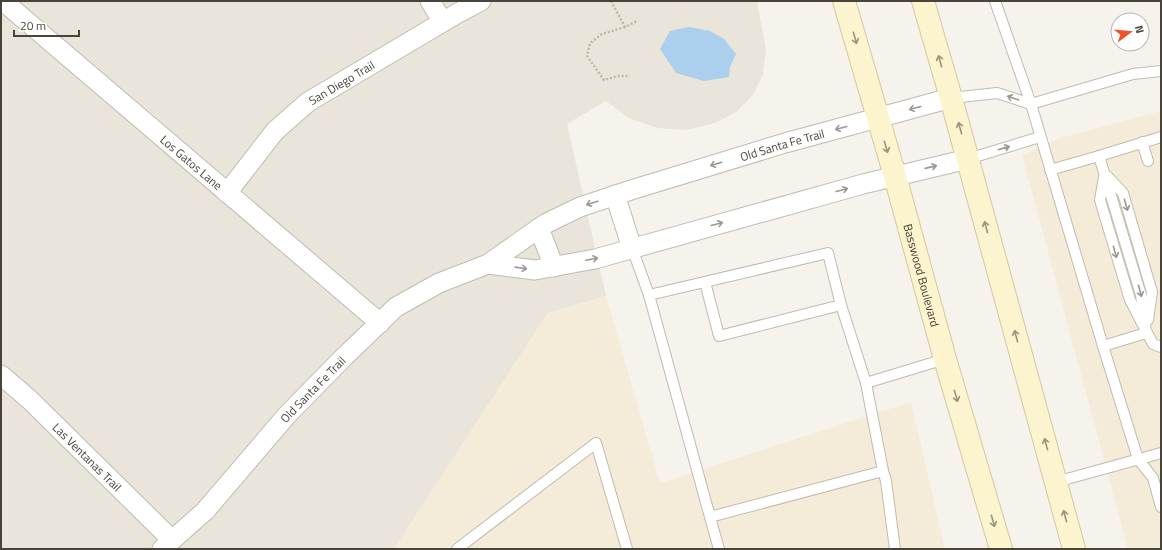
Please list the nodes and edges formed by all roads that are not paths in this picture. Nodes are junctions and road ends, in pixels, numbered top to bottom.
1 (3, 1) edge
2 (430, 1) edge
3 (481, 1) edge
4 (844, 1) edge
5 (923, 1) edge
6 (995, 1) edge
7 (443, 22) junction
8 (1161, 71) edge
9 (951, 98) junction
10 (1031, 104) junction
11 (878, 118) junction
12 (1161, 137) edge
13 (1040, 138) junction
14 (1142, 142) junction
15 (1099, 156) junction
16 (968, 159) junction
17 (1148, 161) dead end
18 (1050, 170) junction
19 (895, 176) junction
20 (227, 192) junction
21 (615, 196) junction
22 (539, 228) junction
23 (632, 248) junction
24 (488, 264) junction
25 (554, 267) junction
26 (705, 282) junction
27 (649, 295) junction
28 (841, 305) junction
29 (380, 323) junction
30 (1146, 333) junction
31 (1102, 346) junction
32 (1161, 347) edge
33 (945, 359) junction
34 (1, 375) edge
35 (866, 383) junction
36 (1161, 453) edge
37 (1138, 459) junction
38 (883, 471) junction
39 (1157, 477) edge
40 (1056, 482) junction
41 (1160, 502) edge
42 (710, 517) junction
43 (167, 544) edge
44 (457, 549) edge
45 (627, 549) edge
46 (719, 549) edge
47 (895, 549) edge
48 (1001, 549) edge
49 (1074, 549) edge

1 - 20 street, Los Gatos Lane
2 - 7 street
3 - 7 street, San Diego Trail
4 -> 11 main road, Basswood Boulevard
9 -> 5 main road
6 - 10 lane
7 - 20 street, San Diego Trail
8 - 10 lane
10 -> 9 lane
9 -> 11 street, Old Santa Fe Trail
16 -> 9 main road
10 - 13 lane
11 -> 19 main road, Basswood Boulevard
11 -> 21 street, Old Santa Fe Trail
12 - 14 lane
16 -> 13 lane
13 - 18 lane
14 - 15 lane
14 - 17 lane
15 - 18 lane
15 -> 30 lane
19 -> 16 street, Old Santa Fe Trail
40 -> 16 main road
18 - 31 lane
23 -> 19 street, Old Santa Fe Trail
19 - 33 main road, Basswood Boulevard
20 - 29 street, Los Gatos Lane
21 -> 22 street, Old Santa Fe Trail
21 - 23 street
22 - 24 street, Old Santa Fe Trail
22 - 25 street
25 -> 23 street, Old Santa Fe Trail
23 - 27 lane
24 -> 25 street, Old Santa Fe Trail
24 - 29 street, Old Santa Fe Trail
26 - 27 lane
26 - 28 lane
26 - 28 lane
27 - 42 lane
28 - 35 lane
29 - 43 street, Old Santa Fe Trail
30 - 31 lane
30 - 32 lane
31 - 37 lane
33 - 35 lane
33 -> 48 main road, Basswood Boulevard
34 - 43 street, Las Ventanas Trail
35 - 38 lane
36 - 37 lane
37 - 39 lane
37 - 40 lane
38 - 42 lane
38 - 47 lane
39 - 41 lane
49 -> 40 main road
42 - 46 lane
44 - 45 lane

